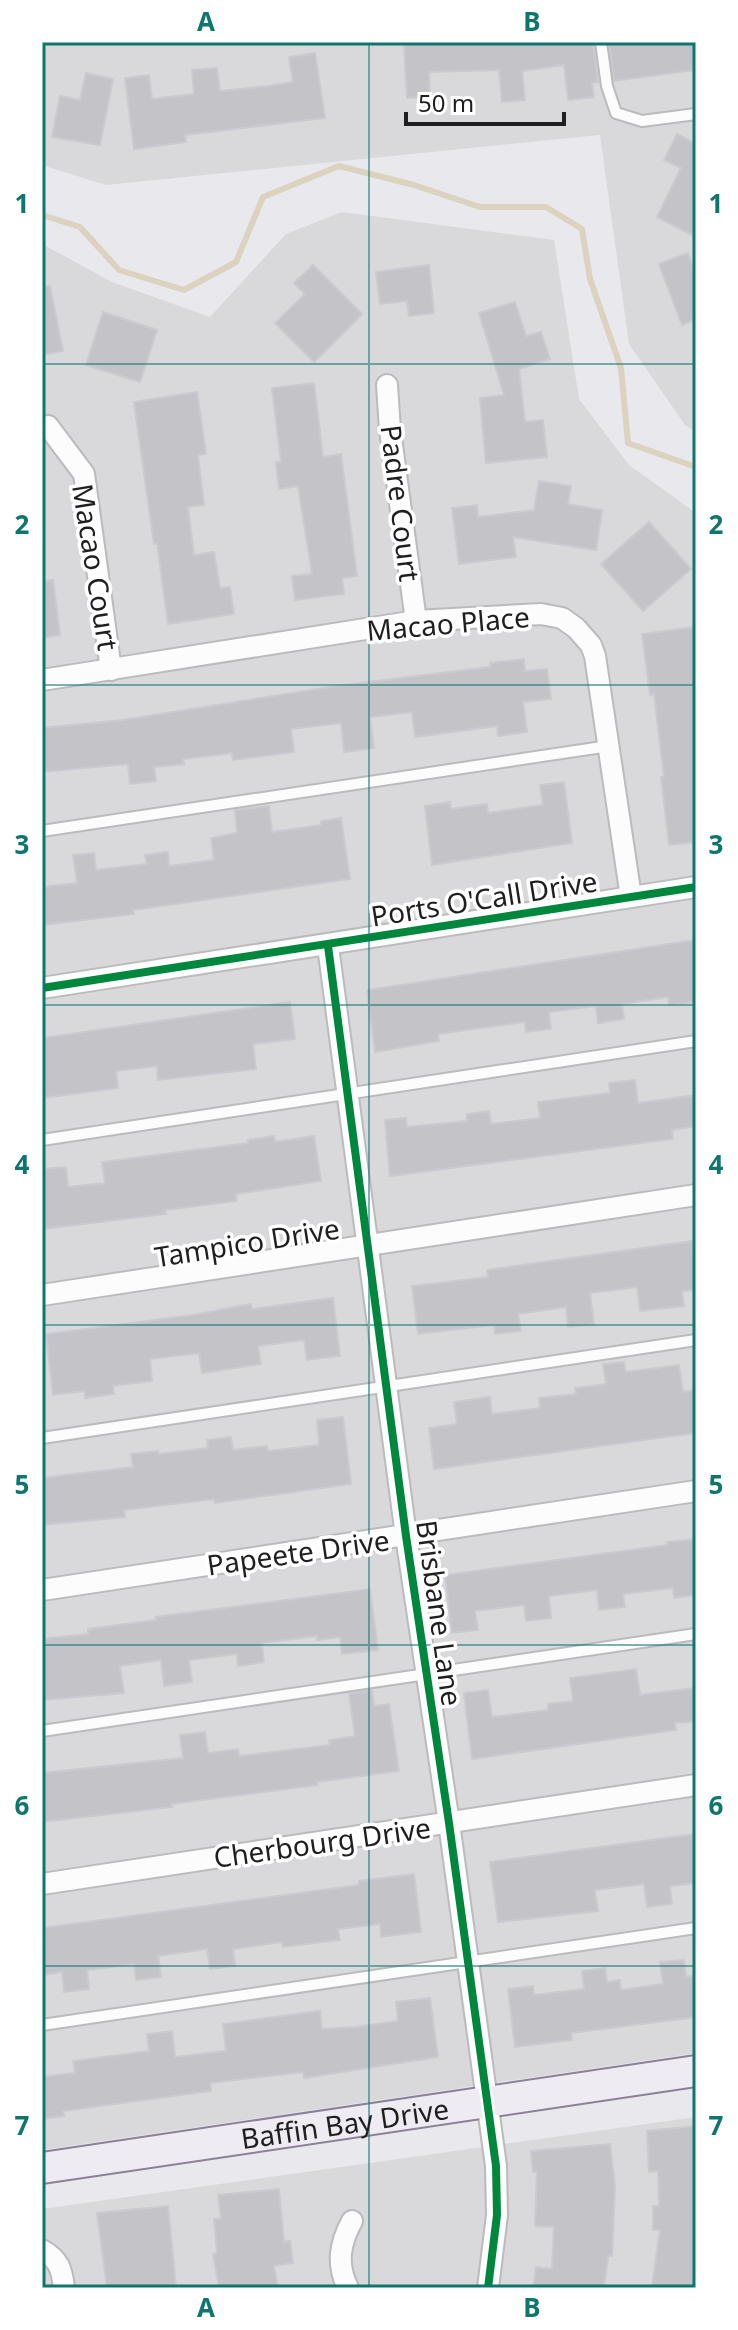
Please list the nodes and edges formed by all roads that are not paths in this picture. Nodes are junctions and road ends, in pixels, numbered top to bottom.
1 (601, 42) edge
2 (696, 114) edge
3 (387, 385) dead end
4 (48, 426) dead end
5 (416, 621) junction
6 (111, 670) junction
7 (42, 680) edge
8 (609, 746) junction
9 (42, 831) edge
10 (696, 887) edge
11 (631, 897) junction
12 (328, 946) junction
13 (42, 988) edge
14 (696, 1041) edge
15 (348, 1093) junction
16 (42, 1140) edge
17 (696, 1195) edge
18 (369, 1246) junction
19 (42, 1295) edge
20 (696, 1340) edge
21 (387, 1386) junction
22 (42, 1438) edge
23 (696, 1491) edge
24 (406, 1536) junction
25 (42, 1590) edge
26 (696, 1634) edge
27 (427, 1673) junction
28 (42, 1731) edge
29 (696, 1785) edge
30 (449, 1823) junction
31 (42, 1884) edge
32 (696, 1928) edge
33 (468, 1962) junction
34 (42, 2025) edge
35 (696, 2071) edge
36 (487, 2102) junction
37 (42, 2168) edge
38 (352, 2221) dead end
39 (44, 2251) edge
40 (64, 2288) edge
41 (348, 2288) edge
42 (488, 2288) edge

1 - 2 lane
3 - 5 street, Padre Court
4 - 6 street, Macao Court
5 - 6 street, Macao Place
5 - 8 street, Macao Place
6 - 7 street, Macao Place
8 - 9 lane
8 - 11 street, Macao Place
10 - 11 street, Ports O'Call Drive
11 - 12 street, Ports O'Call Drive
12 - 13 street, Ports O'Call Drive
12 - 15 street, Brisbane Lane
14 - 15 lane
15 - 16 lane
15 - 18 street, Brisbane Lane
17 - 18 street, Tampico Drive
18 - 19 street, Tampico Drive
18 - 21 street, Brisbane Lane
20 - 21 lane
21 - 22 lane
21 - 24 street, Brisbane Lane
23 - 24 street, Papeete Drive
24 - 25 street, Papeete Drive
24 - 27 street, Brisbane Lane
26 - 27 lane
27 - 28 lane
27 - 30 street, Brisbane Lane
29 - 30 street, Cherbourg Drive
30 - 31 street, Cherbourg Drive
30 - 33 street, Brisbane Lane
32 - 33 lane
33 - 34 lane
33 - 36 street, Brisbane Lane
35 - 36 street, Baffin Bay Drive
36 - 37 street, Baffin Bay Drive
36 - 42 street, Brisbane Lane
38 - 41 street
39 - 40 street

